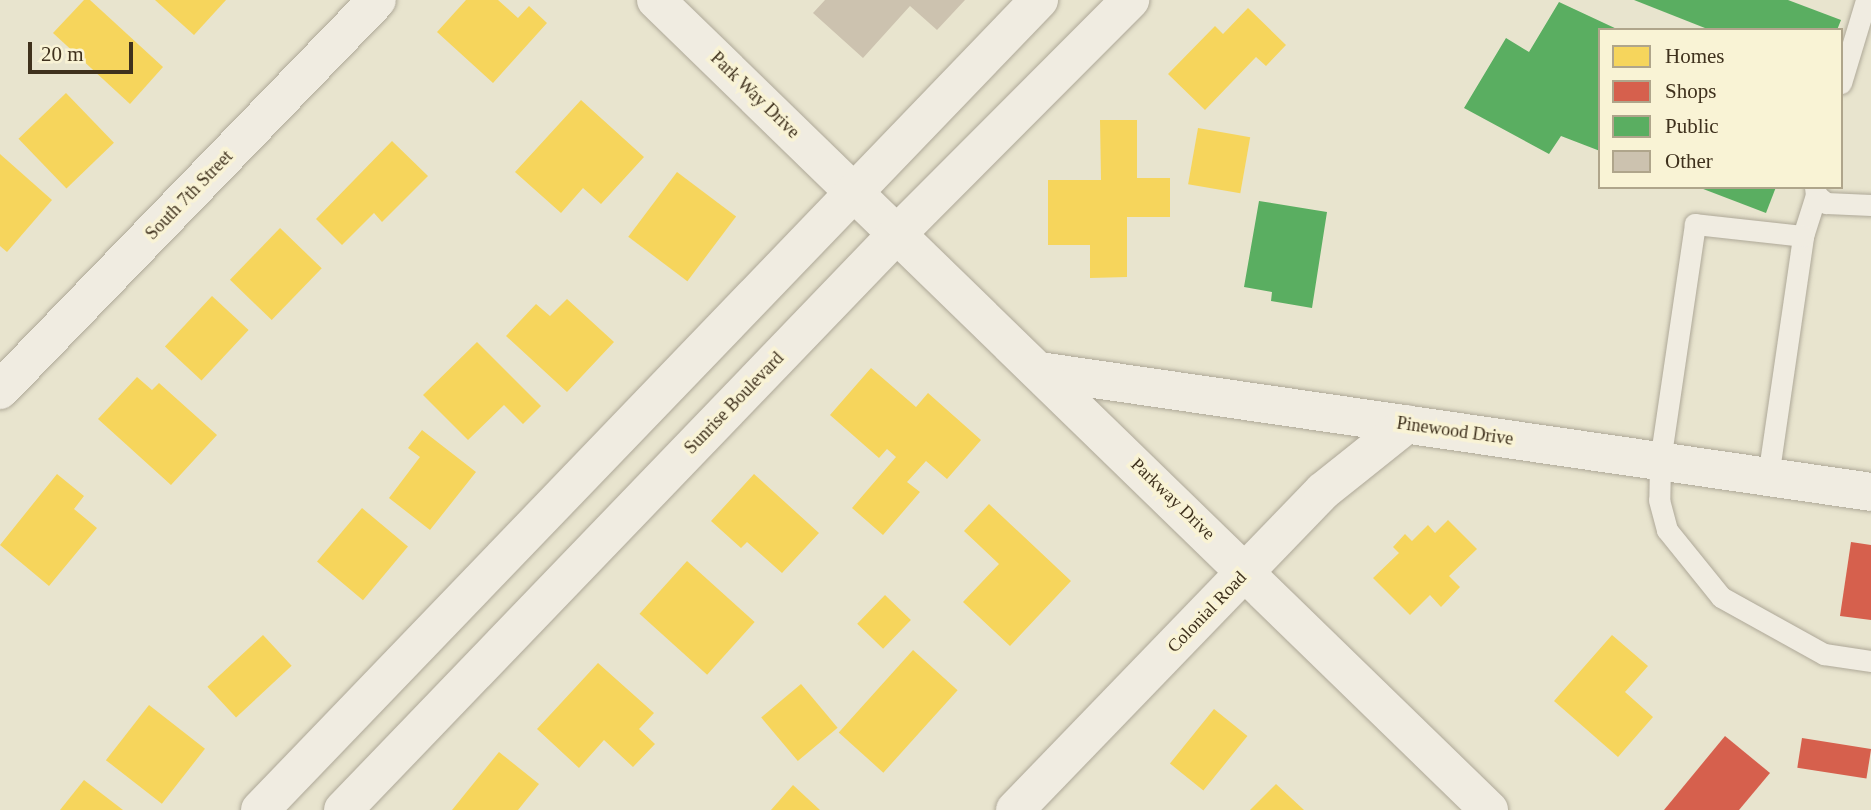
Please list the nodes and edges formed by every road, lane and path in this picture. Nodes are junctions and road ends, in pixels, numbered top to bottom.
1 (377, 0) edge
2 (656, 0) edge
3 (1039, 0) edge
4 (1129, 0) edge
5 (1866, 0) edge
6 (1843, 76) edge
7 (853, 191) junction
8 (1815, 191) edge
9 (1871, 205) edge
10 (896, 234) junction
11 (1803, 236) junction
12 (1039, 371) junction
13 (0, 390) edge
14 (1407, 424) junction
15 (1660, 461) junction
16 (1768, 477) junction
17 (1871, 492) edge
18 (1247, 570) junction
19 (1871, 661) edge
20 (260, 810) edge
21 (343, 810) edge
22 (1015, 810) edge
23 (1489, 810) edge

1 - 13 street, South 7th Street
2 - 7 street, Park Way Drive
3 - 7 street
4 - 10 street, Sunrise Boulevard
5 - 6 lane
7 - 10 street, Parkway Drive
7 - 20 street
8 - 9 lane
8 - 11 lane
10 - 12 street, Parkway Drive
10 - 21 street, Sunrise Boulevard
11 - 15 lane
11 - 16 lane
12 - 14 street, Pinewood Drive
12 - 18 street, Parkway Drive
14 - 15 street, Pinewood Drive
14 - 18 street, Colonial Road
15 - 16 street, Pinewood Drive
15 - 19 lane
16 - 17 street, Pinewood Drive
18 - 22 street, Colonial Road
18 - 23 street, Parkway Drive

